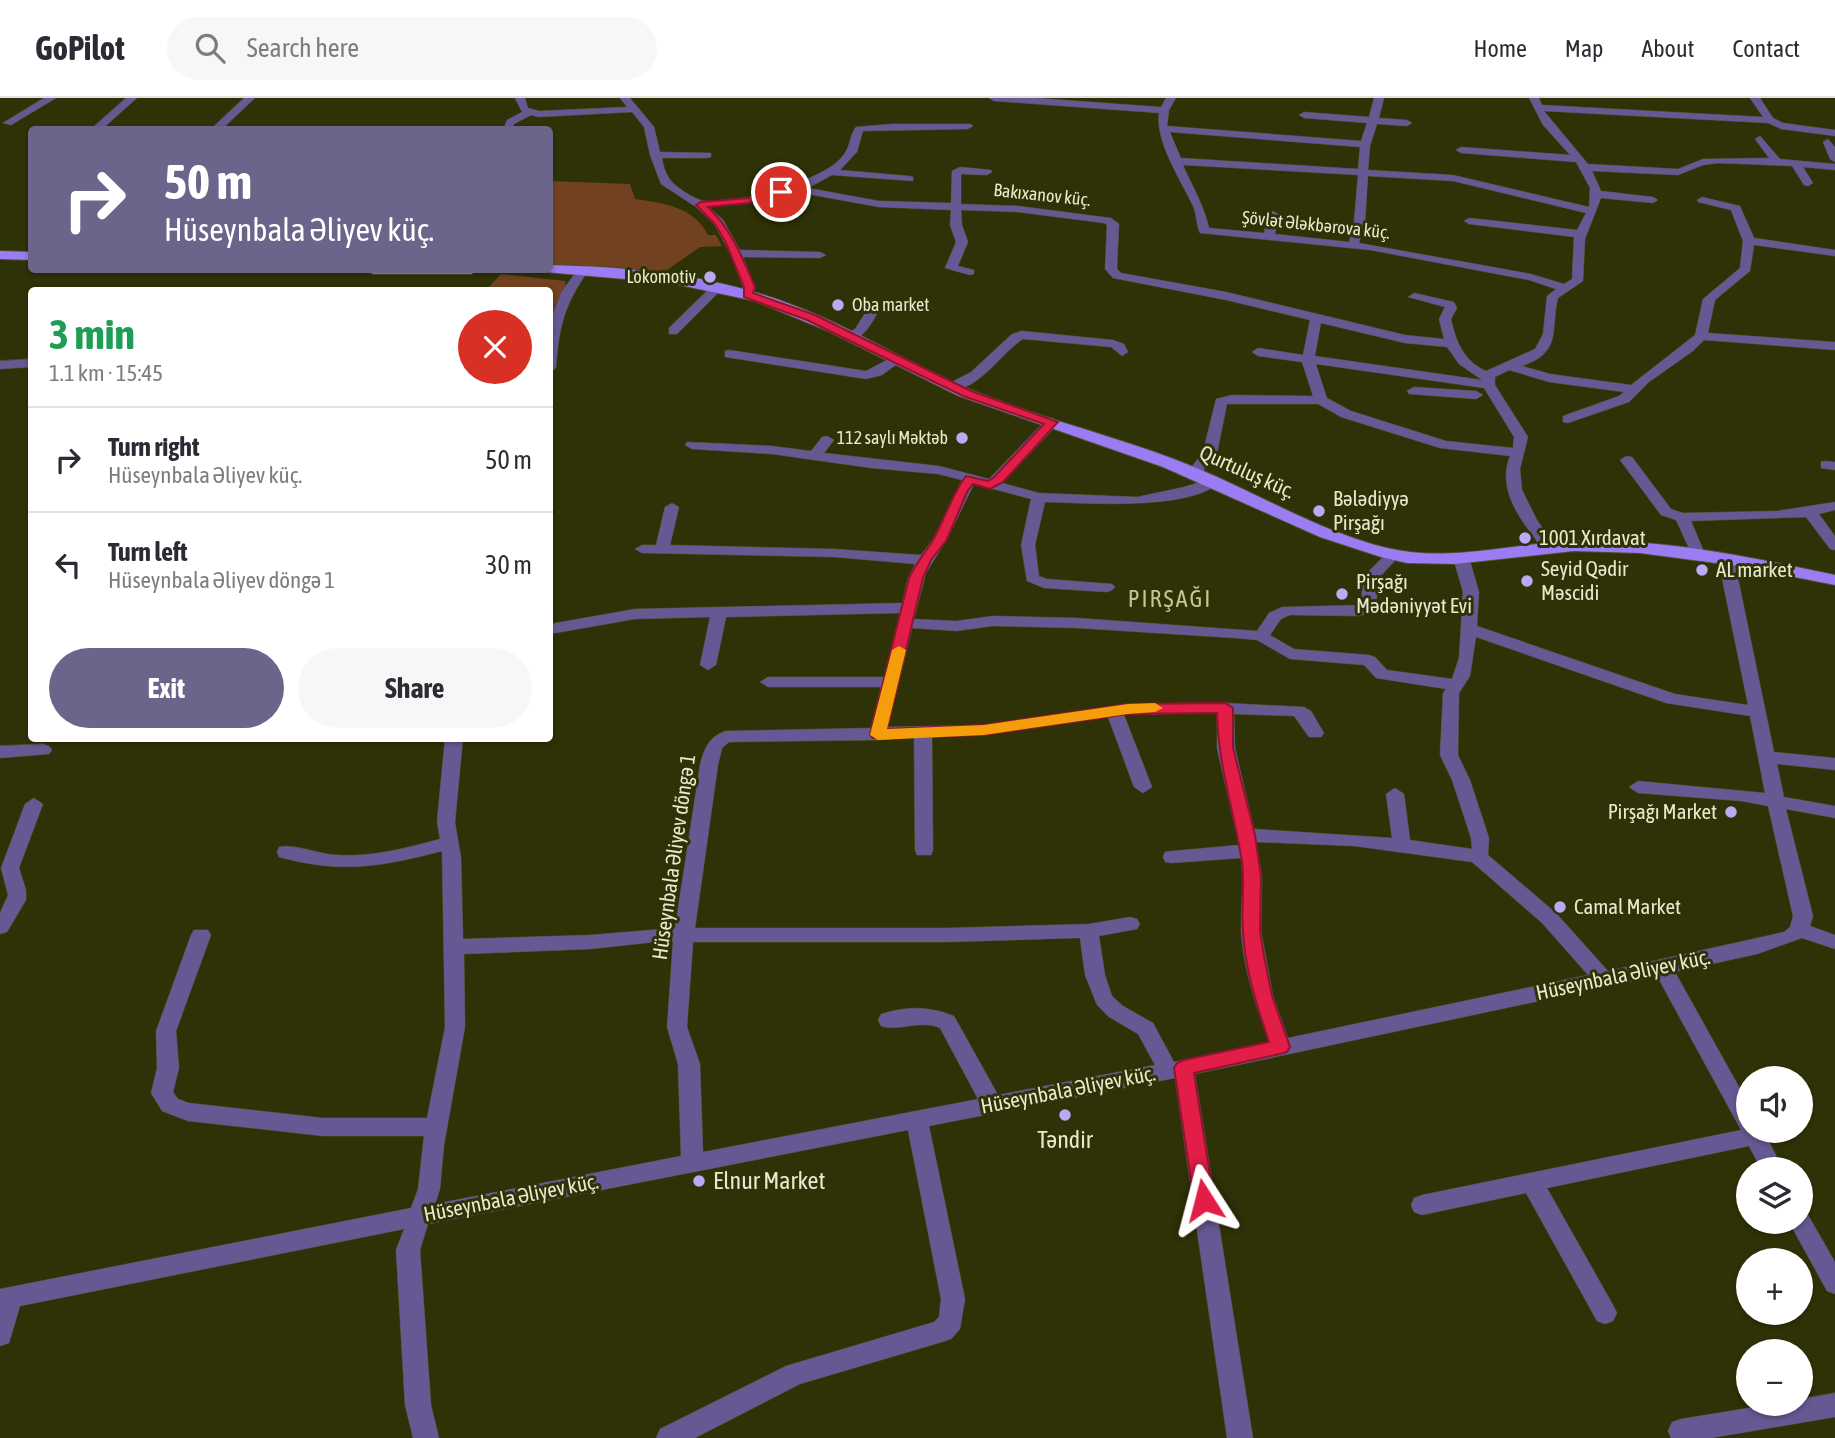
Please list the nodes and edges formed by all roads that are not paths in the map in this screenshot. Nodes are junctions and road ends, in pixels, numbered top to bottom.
1 (51, 98) edge
2 (132, 98) edge
3 (250, 98) edge
4 (520, 98) edge
5 (625, 98) edge
6 (994, 98) edge
7 (1171, 98) edge
8 (1379, 98) edge
9 (1755, 98) edge
10 (1535, 103) edge
11 (635, 109) junction
12 (1164, 110) junction
13 (528, 113) junction
14 (1304, 115) dead end
15 (1373, 120) junction
16 (1770, 120) junction
17 (8, 123) dead end
18 (1407, 123) dead end
19 (100, 126) edge
20 (219, 126) edge
21 (508, 126) edge
22 (968, 126) dead end
23 (1164, 129) junction
24 (1831, 138) edge
25 (1760, 139) dead end
26 (1366, 144) junction
27 (1461, 150) dead end
28 (655, 155) junction
29 (707, 155) dead end
30 (1835, 159) edge
31 (1176, 161) junction
32 (1579, 163) junction
33 (1778, 163) junction
34 (1796, 163) junction
35 (1835, 167) edge
36 (1364, 171) junction
37 (830, 172) junction
38 (987, 172) dead end
39 (909, 179) dead end
40 (1808, 183) dead end
41 (796, 189) junction
42 (1596, 194) junction
43 (1653, 200) dead end
44 (1702, 200) dead end
45 (701, 205) junction
46 (955, 206) junction
47 (1592, 211) junction
48 (1273, 214) dead end
49 (1469, 221) dead end
50 (1580, 234) junction
51 (1269, 236) junction
52 (1749, 242) junction
53 (1353, 244) junction
54 (736, 253) junction
55 (1835, 253) edge
56 (0, 255) edge
57 (820, 255) dead end
58 (28, 256) edge
59 (553, 269) edge
60 (582, 271) junction
61 (970, 272) dead end
62 (717, 288) junction
63 (1564, 288) junction
64 (747, 295) junction
65 (1414, 297) dead end
66 (875, 307) dead end
67 (1316, 319) junction
68 (553, 329) edge
69 (673, 331) dead end
70 (1701, 336) junction
71 (850, 337) junction
72 (1450, 343) junction
73 (1835, 346) edge
74 (1122, 352) dead end
75 (1258, 352) dead end
76 (729, 354) dead end
77 (898, 359) junction
78 (1308, 360) junction
79 (28, 363) edge
80 (0, 365) edge
81 (1512, 367) junction
82 (1491, 386) junction
83 (953, 387) junction
84 (1634, 389) junction
85 (1414, 390) dead end
86 (1321, 400) junction
87 (1568, 419) dead end
88 (1052, 422) junction
89 (827, 440) dead end
90 (692, 445) dead end
91 (1519, 453) junction
92 (815, 456) junction
93 (1627, 460) dead end
94 (1194, 473) junction
95 (970, 479) junction
96 (1213, 482) junction
97 (990, 485) junction
98 (1040, 497) junction
99 (1835, 506) edge
100 (672, 507) dead end
101 (1810, 512) junction
102 (1682, 517) junction
103 (1835, 546) edge
104 (1549, 547) junction
105 (642, 549) dead end
106 (662, 549) junction
107 (1699, 554) junction
108 (1393, 555) junction
109 (1726, 559) junction
110 (924, 560) junction
111 (1462, 561) junction
112 (1835, 580) edge
113 (1107, 587) dead end
114 (719, 612) junction
115 (907, 615) junction
116 (553, 629) edge
117 (1469, 629) junction
118 (1261, 636) junction
119 (708, 665) dead end
120 (768, 682) dead end
121 (891, 682) junction
122 (1455, 685) junction
123 (1225, 708) junction
124 (1114, 711) junction
125 (1758, 712) junction
126 (923, 733) junction
127 (1315, 733) dead end
128 (878, 735) junction
129 (454, 742) edge
130 (43, 750) dead end
131 (0, 752) edge
132 (1768, 757) junction
133 (1835, 764) edge
134 (1143, 787) dead end
135 (1638, 787) dead end
136 (1395, 794) dead end
137 (1776, 801) junction
138 (34, 804) dead end
139 (1835, 812) edge
140 (450, 843) junction
141 (1248, 843) junction
142 (1402, 846) junction
143 (924, 850) dead end
144 (286, 852) dead end
145 (1172, 857) dead end
146 (1478, 857) junction
147 (1130, 923) dead end
148 (0, 927) edge
149 (1089, 930) junction
150 (1799, 930) junction
151 (684, 934) junction
152 (201, 935) dead end
153 (1835, 942) edge
154 (455, 947) junction
155 (1662, 967) junction
156 (1602, 979) junction
157 (888, 1020) dead end
158 (1280, 1047) junction
159 (1176, 1069) junction
160 (1736, 1101) edge
161 (992, 1104) junction
162 (917, 1119) junction
163 (437, 1127) junction
164 (1736, 1134) edge
165 (692, 1162) junction
166 (1532, 1182) junction
167 (1422, 1205) dead end
168 (422, 1216) junction
169 (1807, 1234) edge
170 (1835, 1283) edge
171 (5, 1299) edge
172 (1605, 1313) dead end
173 (0, 1335) edge
174 (1835, 1405) edge
175 (1681, 1431) dead end
176 (426, 1438) edge
177 (669, 1438) edge
178 (1240, 1438) edge

1 - 17 street
2 - 19 street
3 - 20 street
4 - 13 street
5 - 11 street
6 - 12 street
7 - 12 street
8 - 15 street
9 - 16 street
10 - 16 street
10 - 32 street
11 - 13 street
11 - 28 street
12 - 23 street, Şövlət Ələkbərova küç.
13 - 21 street
14 - 15 street
15 - 18 street
15 - 26 street
16 - 24 street
22 - 37 street
23 - 26 street
23 - 31 street, Şövlət Ələkbərova küç.
24 - 30 street
25 - 33 street
26 - 36 street
27 - 32 street
28 - 29 street
28 - 45 street
31 - 36 street
31 - 51 street, Şövlət Ələkbərova küç.
32 - 33 street
32 - 42 street
33 - 34 street
34 - 35 street
34 - 40 street
36 - 47 street
36 - 53 street
37 - 39 street
37 - 41 street
38 - 46 street
41 - 45 street, Bakıxanov küç.
41 - 46 street, Bakıxanov küç.
42 - 43 street
42 - 47 street
44 - 52 street
45 - 54 street
46 - 61 street
46 - 67 street, Bakıxanov küç.
47 - 50 street
48 - 51 street
49 - 50 street
50 - 63 street
51 - 53 street, Şövlət Ələkbərova küç.
52 - 55 street
52 - 70 street
53 - 63 street, Şövlət Ələkbərova küç.
54 - 57 street
54 - 64 street
56 - 58 main road
59 - 60 main road, Qurtuluş küç.
60 - 62 main road, Qurtuluş küç.
60 - 68 street
62 - 64 main road, Qurtuluş küç.
62 - 69 street
63 - 81 street
64 - 71 main road, Qurtuluş küç.
65 - 72 street
66 - 71 street
67 - 72 street, Bakıxanov küç.
67 - 78 street
70 - 73 street
70 - 84 street
71 - 77 main road, Qurtuluş küç.
72 - 82 street
74 - 83 street
75 - 78 street
76 - 77 street
77 - 83 main road, Qurtuluş küç.
78 - 82 street
78 - 86 street
79 - 80 street
81 - 82 street
81 - 84 street
82 - 85 street
82 - 91 street
83 - 88 main road, Qurtuluş küç.
84 - 87 street
86 - 91 street
86 - 94 street
88 - 94 main road, Qurtuluş küç.
88 - 97 street
89 - 92 street
90 - 92 street
91 - 104 street
92 - 95 street
93 - 102 street
94 - 96 main road, Qurtuluş küç.
95 - 97 street
95 - 110 street
96 - 98 street
96 - 108 main road, Qurtuluş küç.
97 - 98 street
98 - 113 street
99 - 101 street
100 - 106 street
101 - 102 street
101 - 103 street
102 - 107 street
104 - 107 main road, Qurtuluş küç.
104 - 111 main road, Qurtuluş küç.
105 - 106 street
106 - 110 street
107 - 109 main road, Qurtuluş küç.
108 - 111 main road, Qurtuluş küç.
108 - 118 street
109 - 112 main road, Qurtuluş küç.
109 - 125 street
110 - 115 street
111 - 117 street
114 - 115 street
114 - 116 street
114 - 119 street
115 - 118 street
115 - 121 street
117 - 122 street
117 - 125 street
118 - 122 street
120 - 121 street
121 - 128 street
122 - 146 street
123 - 124 street, Hüseynbala Əliyev döngə 1
123 - 127 street, Hüseynbala Əliyev döngə 1
123 - 141 street
124 - 126 street, Hüseynbala Əliyev döngə 1
124 - 134 street
125 - 132 street
126 - 128 street, Hüseynbala Əliyev döngə 1
126 - 143 street
128 - 151 street, Hüseynbala Əliyev döngə 1
129 - 140 street
130 - 131 street
132 - 133 street
132 - 137 street
135 - 137 street
136 - 142 street
137 - 139 street
137 - 150 street
138 - 148 street
140 - 144 street
140 - 154 street
141 - 142 street
141 - 145 street
141 - 158 street
142 - 146 street
146 - 156 street
147 - 149 street
149 - 151 street
149 - 159 street
150 - 153 street
150 - 155 street, Hüseynbala Əliyev küç.
151 - 154 street
151 - 165 street, Hüseynbala Əliyev döngə 1
152 - 163 street
154 - 163 street
155 - 156 street, Hüseynbala Əliyev küç.
155 - 160 street
156 - 158 street, Hüseynbala Əliyev küç.
157 - 161 street
158 - 159 street, Hüseynbala Əliyev küç.
159 - 161 street, Hüseynbala Əliyev küç.
159 - 178 street
161 - 162 street, Hüseynbala Əliyev küç.
162 - 165 street, Hüseynbala Əliyev küç.
162 - 177 street
163 - 168 street
164 - 166 street
165 - 168 street, Hüseynbala Əliyev küç.
166 - 167 street
166 - 172 street
168 - 171 street, Hüseynbala Əliyev küç.
168 - 176 street
169 - 170 street
171 - 173 street
174 - 175 street

